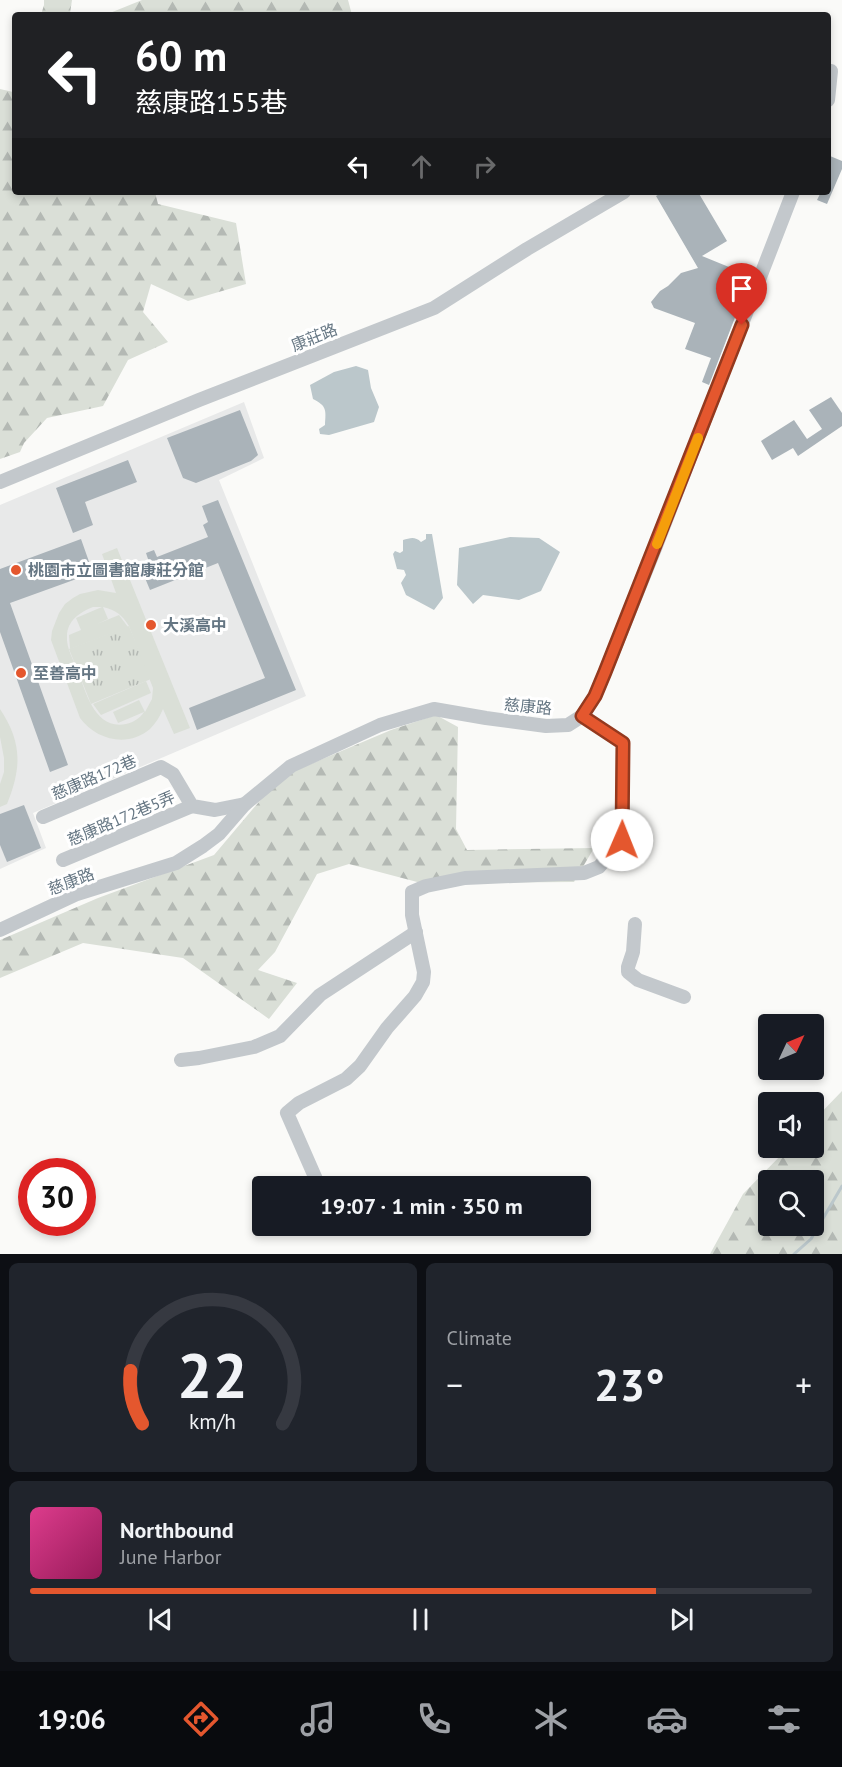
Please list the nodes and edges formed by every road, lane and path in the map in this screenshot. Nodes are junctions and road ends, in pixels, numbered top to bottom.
1 (834, 69) edge
2 (842, 82) edge
3 (831, 84) edge
4 (619, 195) edge
5 (792, 195) edge
6 (0, 482) edge
7 (582, 716) junction
8 (245, 804) junction
9 (192, 806) junction
10 (43, 817) dead end
11 (63, 860) dead end
12 (635, 924) dead end
13 (0, 930) edge
14 (416, 932) junction
15 (684, 997) dead end
16 (181, 1060) dead end
17 (315, 1176) edge

1 - 2 street
1 - 3 street
4 - 6 street, 康莊路
5 - 7 street
7 - 8 street, 慈康路
7 - 14 street
8 - 9 street
8 - 13 street, 慈康路
9 - 10 street, 慈康路172巷
9 - 11 street, 慈康路172巷5弄
12 - 15 street
14 - 16 street
14 - 17 street

